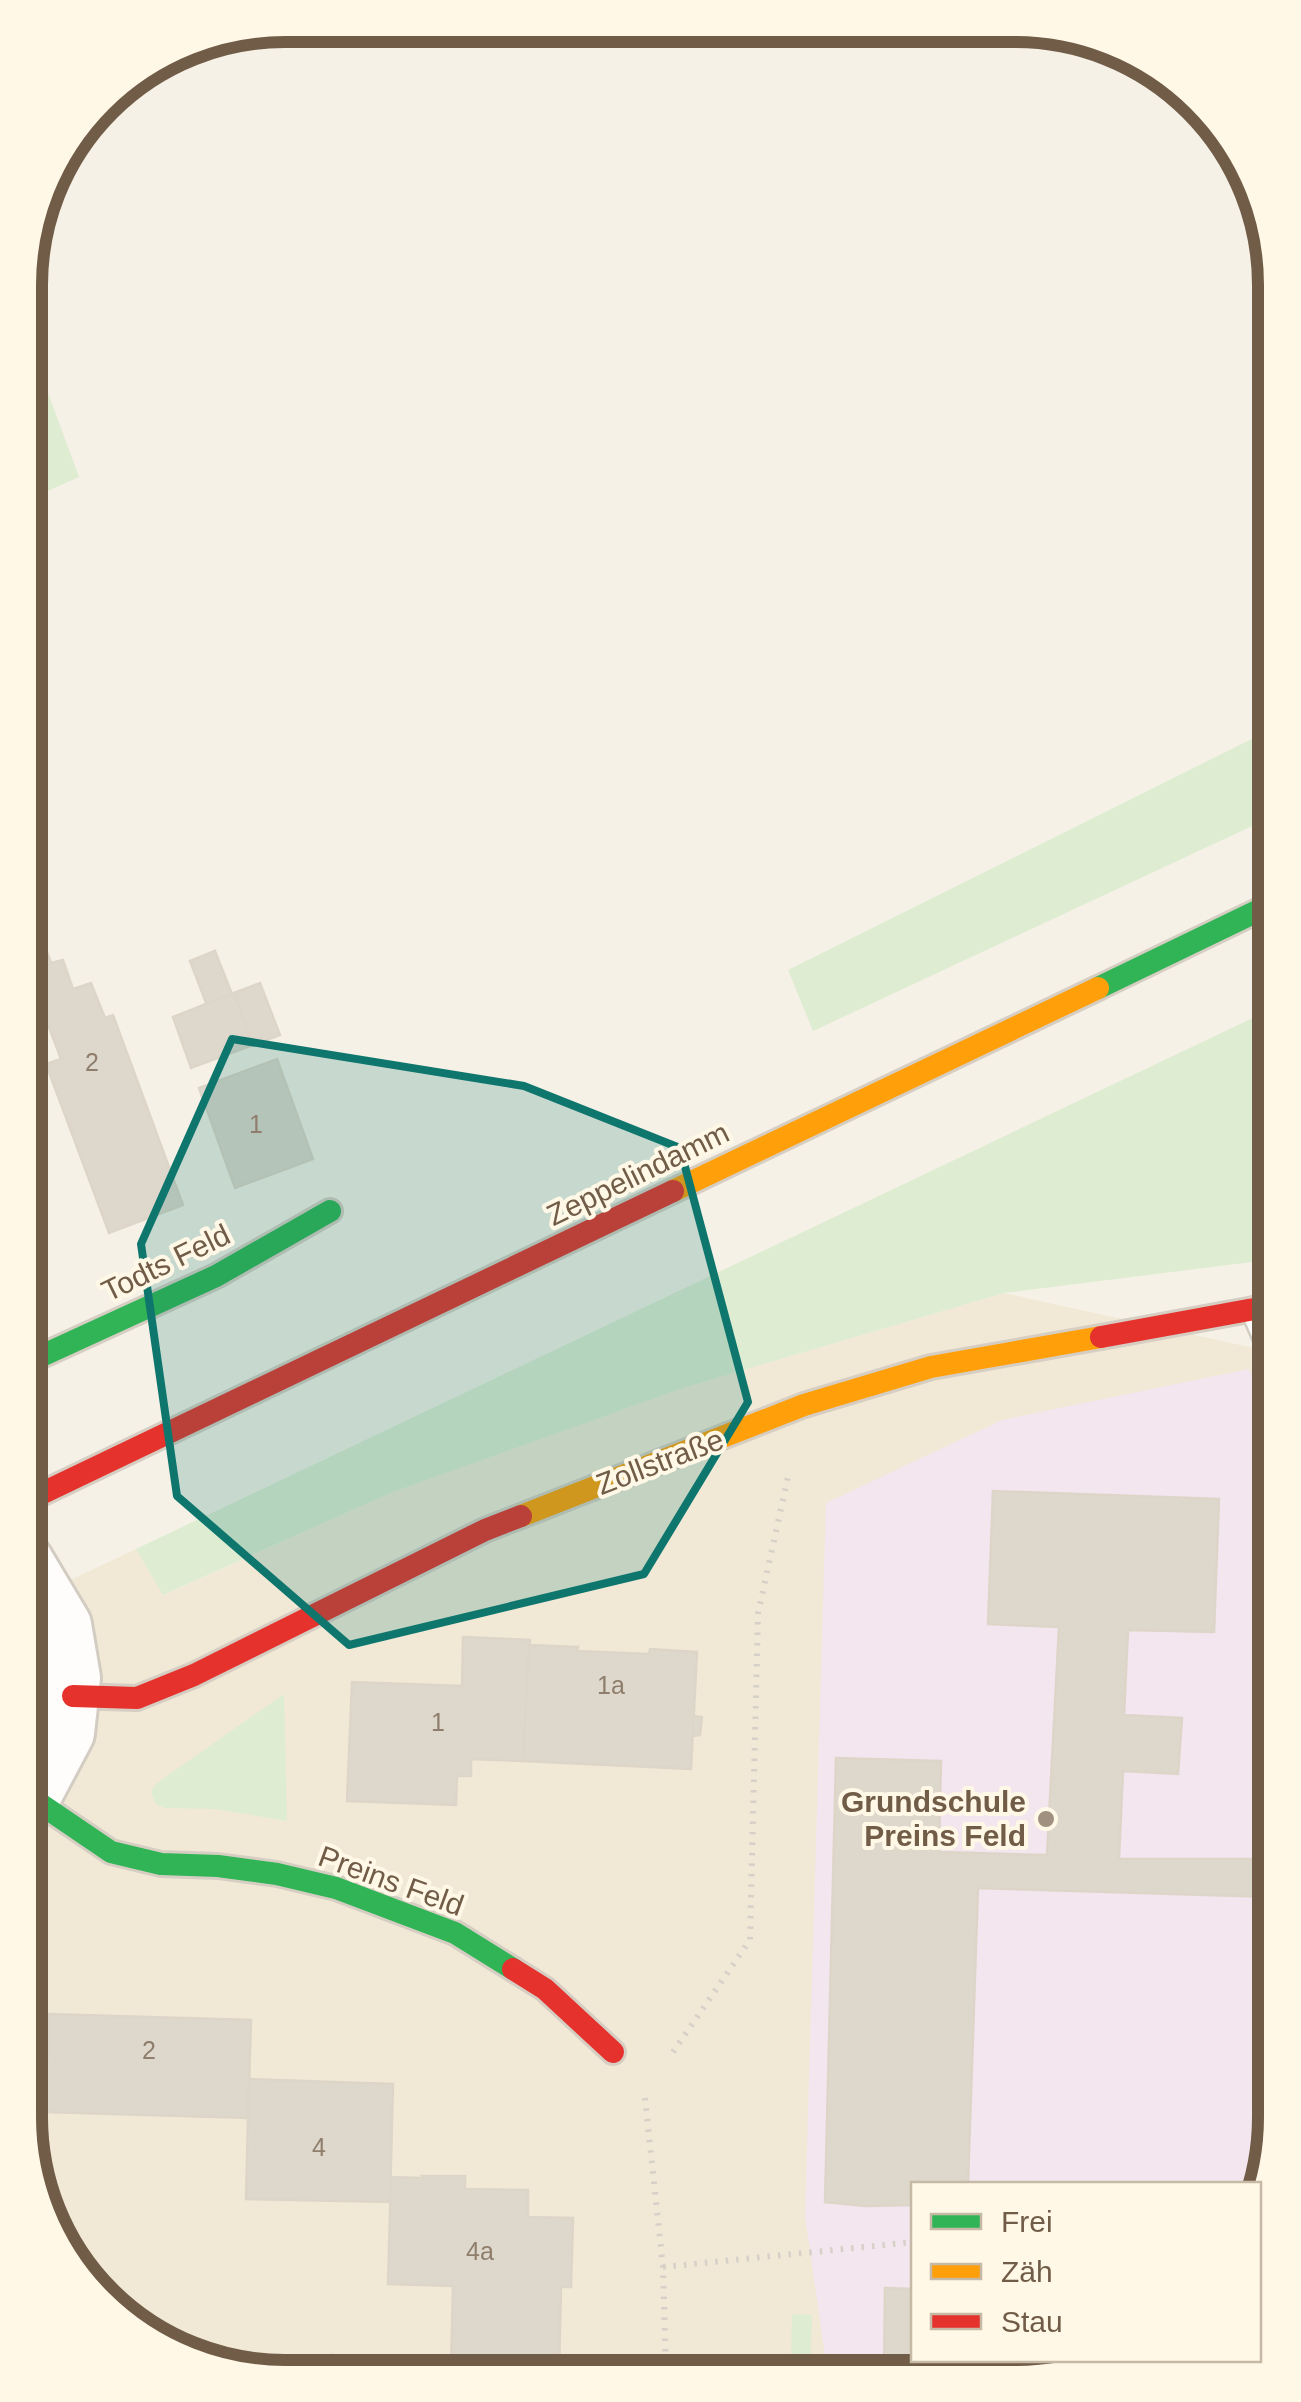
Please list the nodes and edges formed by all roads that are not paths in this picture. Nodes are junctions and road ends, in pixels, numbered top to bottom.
1 (1258, 911) edge
2 (330, 1211) dead end
3 (1258, 1308) edge
4 (43, 1355) edge
5 (43, 1494) edge
6 (43, 1588) edge
7 (73, 1696) junction
8 (43, 1779) edge
9 (43, 1812) edge
10 (613, 2052) road end

1 - 5 street, Zeppelindamm
2 - 4 street, Todts Feld
3 - 7 street, Zollstraße
6 - 7 street
7 - 8 street
9 - 10 street, Preins Feld

